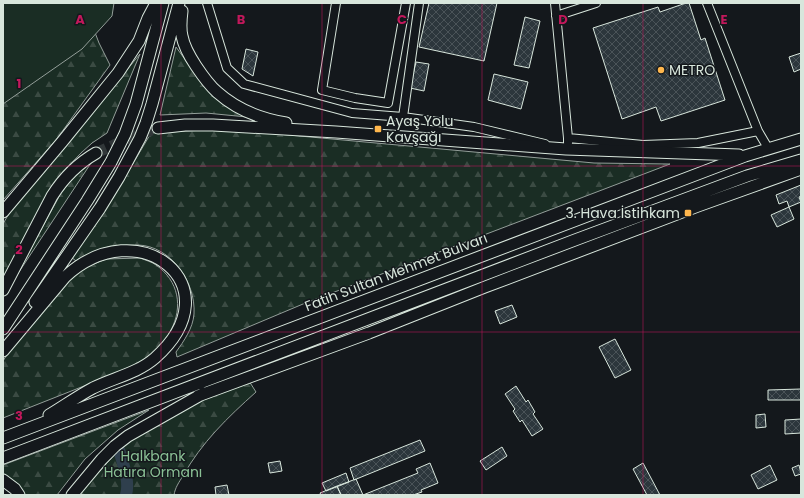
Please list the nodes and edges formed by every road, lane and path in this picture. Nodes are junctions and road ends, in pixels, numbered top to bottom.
1 (156, 3) edge
2 (163, 3) edge
3 (179, 3) edge
4 (183, 3) edge
5 (207, 3) edge
6 (336, 3) edge
7 (406, 3) edge
8 (419, 3) edge
9 (555, 3) edge
10 (596, 3) edge
11 (707, 3) edge
12 (556, 16) junction
13 (355, 98) junction
14 (352, 113) junction
15 (403, 118) junction
16 (158, 128) tunnel mouth
17 (758, 131) junction
18 (336, 132) junction
19 (801, 139) edge
20 (567, 145) junction
21 (768, 148) junction
22 (96, 153) tunnel mouth
23 (744, 156) junction
24 (801, 160) edge
25 (801, 169) edge
26 (3, 212) edge
27 (3, 290) edge
28 (3, 330) edge
29 (307, 343) junction
30 (3, 350) edge
31 (198, 396) junction
32 (24, 430) junction
33 (3, 438) edge
34 (3, 458) edge
35 (3, 480) edge
36 (19, 495) edge
37 (72, 495) edge

1 - 26 highway
2 - 28 highway
3 - 30 highway
4 - 18 highway
5 - 14 street
6 - 13 street
7 - 13 street
8 - 15 street
9 - 12 street
10 - 12 street
11 - 17 street
12 - 20 street
13 - 14 street
14 - 15 street
15 - 20 street
16 - 18 highway
17 - 20 street
17 - 21 street
18 - 20 highway
19 - 21 highway, Fatih Sultan Mehmet Bulvarı
20 - 23 highway
21 - 23 highway, Fatih Sultan Mehmet Bulvarı
22 - 27 highway
23 - 32 highway, Fatih Sultan Mehmet Bulvarı
24 - 29 highway
25 - 31 highway
29 - 31 highway
29 - 34 highway
30 - 32 highway
31 - 37 highway
32 - 33 highway, Fatih Sultan Mehmet Bulvarı
35 - 36 highway

